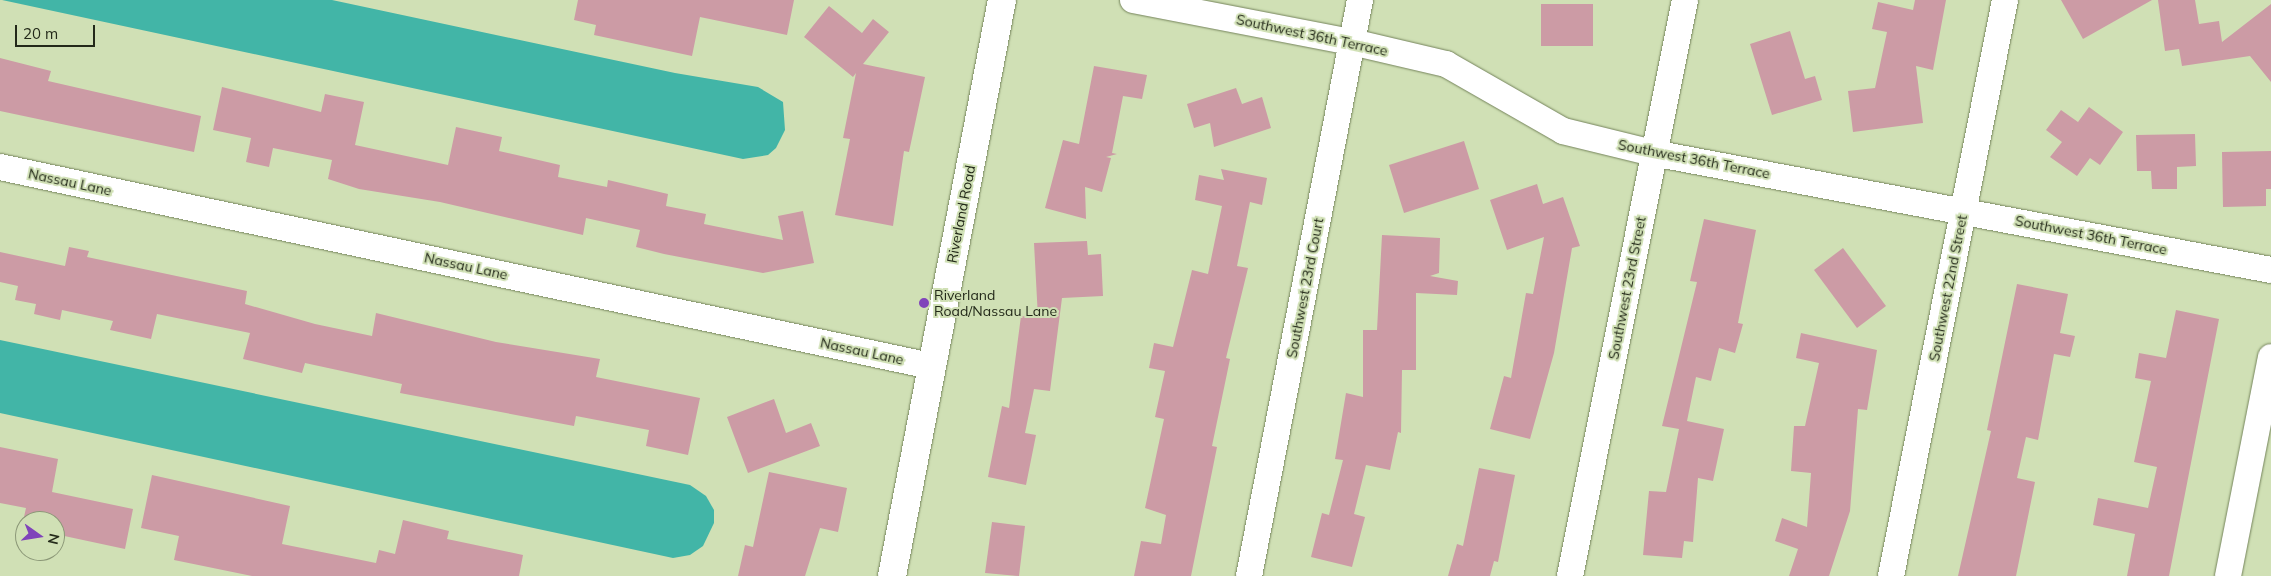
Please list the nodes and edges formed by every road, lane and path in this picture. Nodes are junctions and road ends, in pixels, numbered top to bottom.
1 (1002, 0) edge
2 (1133, 0) edge
3 (1360, 0) edge
4 (1685, 0) edge
5 (2005, 0) edge
6 (1352, 42) junction
7 (1653, 152) junction
8 (0, 167) edge
9 (1963, 211) junction
10 (2271, 270) edge
11 (2271, 357) edge
12 (931, 366) junction
13 (892, 576) edge
14 (1249, 576) edge
15 (1570, 576) edge
16 (1891, 576) edge
17 (2228, 576) edge

1 - 12 street, Riverland Road
2 - 6 street, Southwest 36th Terrace
3 - 6 street, Southwest 23rd Court
4 - 7 street, Southwest 23rd Street
5 - 9 street, Southwest 22nd Street
6 - 7 street, Southwest 36th Terrace
6 - 14 street, Southwest 23rd Court
7 - 9 street, Southwest 36th Terrace
7 - 15 street, Southwest 23rd Street
8 - 12 street, Nassau Lane
9 - 10 street, Southwest 36th Terrace
9 - 16 street, Southwest 22nd Street
11 - 17 street
12 - 13 street, Riverland Road

